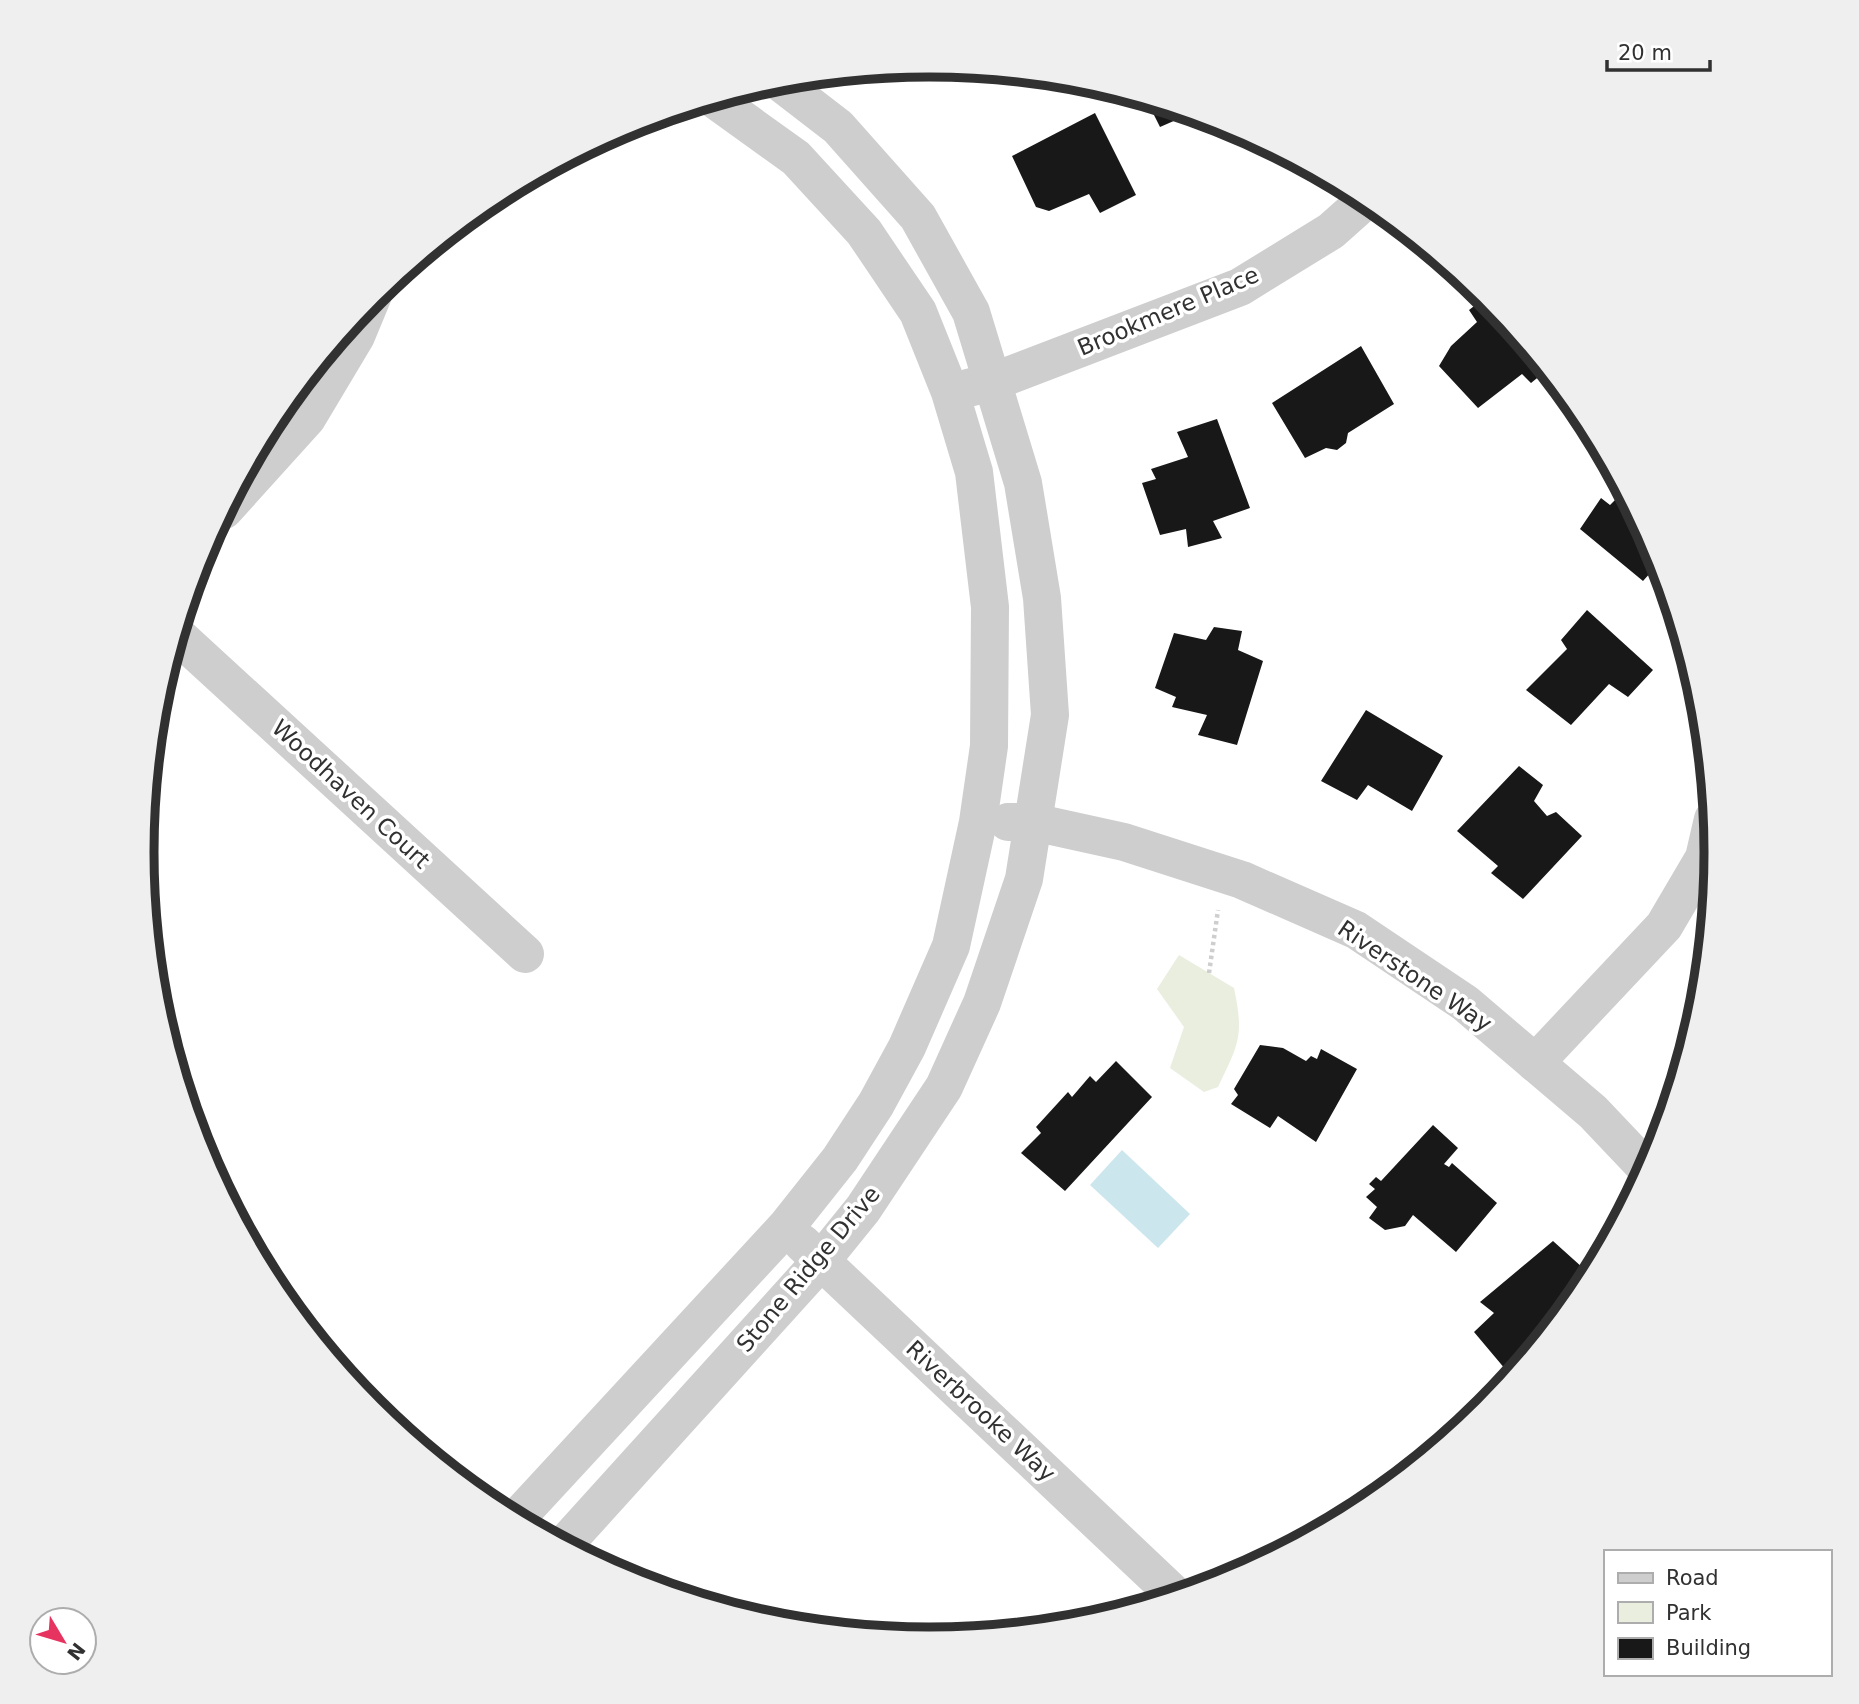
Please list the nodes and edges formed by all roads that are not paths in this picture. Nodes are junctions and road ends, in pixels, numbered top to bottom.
1 (790, 90) edge
2 (722, 105) edge
3 (1358, 207) edge
4 (360, 327) edge
5 (992, 382) junction
6 (950, 392) junction
7 (247, 484) edge
8 (184, 641) edge
9 (978, 822) junction
10 (1032, 822) junction
11 (1704, 858) edge
12 (525, 954) dead end
13 (1535, 1063) junction
14 (1640, 1162) edge
15 (786, 1227) junction
16 (821, 1261) junction
17 (523, 1511) edge
18 (570, 1538) edge
19 (1169, 1589) edge

1 - 5 street, Stone Ridge Drive
2 - 6 street, Stone Ridge Drive
3 - 5 street, Brookmere Place
4 - 7 street
5 - 6 street, Brookmere Place
5 - 10 street, Stone Ridge Drive
6 - 9 street, Stone Ridge Drive
8 - 12 street, Woodhaven Court
9 - 10 street, Riverstone Way
9 - 15 street, Stone Ridge Drive
10 - 13 street, Riverstone Way
10 - 16 street, Stone Ridge Drive
11 - 13 street
13 - 14 street, Riverstone Way
15 - 16 street, Riverbrooke Way
15 - 17 street, Stone Ridge Drive
16 - 18 street, Stone Ridge Drive
16 - 19 street, Riverbrooke Way

